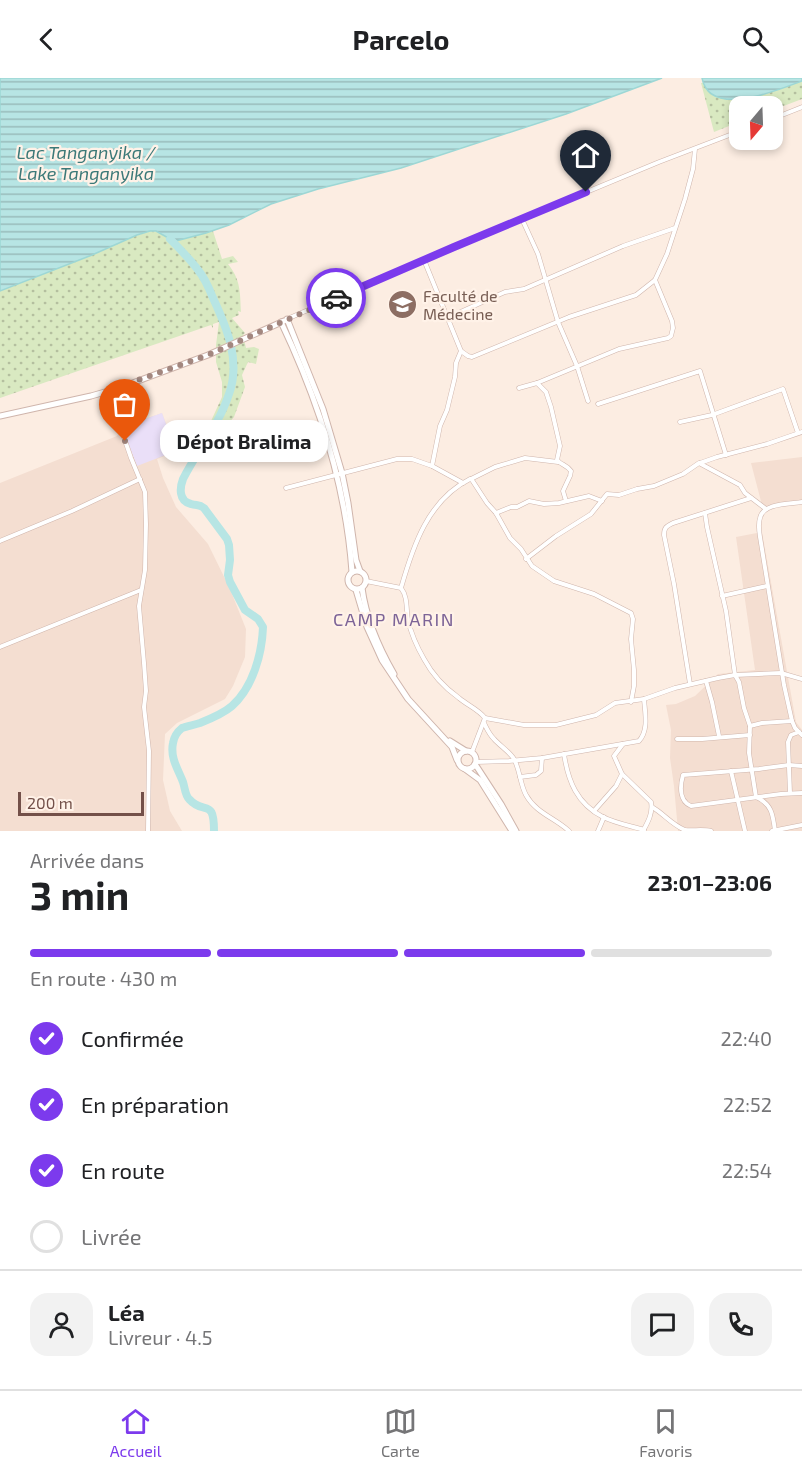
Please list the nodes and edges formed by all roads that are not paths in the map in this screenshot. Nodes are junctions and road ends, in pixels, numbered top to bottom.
1 (802, 107) edge
2 (783, 114) edge
3 (729, 135) edge
4 (694, 148) junction
5 (522, 219) junction
6 (676, 227) junction
7 (424, 260) junction
8 (545, 279) junction
9 (655, 280) junction
10 (447, 318) junction
11 (284, 321) junction
12 (558, 321) junction
13 (461, 351) junction
14 (577, 366) junction
15 (537, 383) junction
16 (519, 388) dead end
17 (108, 391) junction
18 (588, 401) dead end
19 (598, 404) dead end
20 (712, 415) junction
21 (0, 416) edge
22 (680, 422) dead end
23 (800, 433) edge
24 (726, 455) junction
25 (559, 463) junction
26 (699, 463) junction
27 (432, 466) junction
28 (339, 474) junction
29 (140, 479) junction
30 (470, 480) junction
31 (463, 483) junction
32 (286, 488) dead end
33 (751, 498) junction
34 (566, 501) junction
35 (602, 501) junction
36 (802, 502) edge
37 (766, 509) junction
38 (496, 513) junction
39 (705, 513) junction
40 (0, 541) edge
41 (526, 559) junction
42 (360, 571) junction
43 (352, 572) junction
44 (366, 581) junction
45 (767, 586) junction
46 (401, 588) junction
47 (359, 589) junction
48 (142, 590) junction
49 (722, 597) junction
50 (0, 647) edge
51 (782, 673) junction
52 (735, 675) junction
53 (802, 680) edge
54 (706, 681) junction
55 (690, 684) junction
56 (644, 699) junction
57 (631, 702) junction
58 (484, 720) junction
59 (792, 721) junction
60 (750, 726) junction
61 (801, 733) edge
62 (750, 735) junction
63 (719, 736) junction
64 (677, 739) dead end
65 (624, 743) junction
66 (469, 751) junction
67 (564, 754) junction
68 (542, 758) junction
69 (458, 759) junction
70 (514, 761) junction
71 (476, 763) junction
72 (789, 765) junction
73 (802, 766) edge
74 (465, 769) junction
75 (752, 769) junction
76 (731, 771) junction
77 (622, 774) junction
78 (520, 777) junction
79 (790, 793) junction
80 (802, 793) edge
81 (756, 797) junction
82 (737, 800) junction
83 (652, 807) junction
84 (594, 811) junction
85 (604, 817) junction
86 (802, 825) edge
87 (644, 830) edge
88 (148, 831) edge
89 (512, 831) edge
90 (516, 831) edge
91 (569, 831) edge
92 (598, 831) edge
93 (690, 831) edge
94 (711, 831) edge
95 (745, 831) edge
96 (774, 831) edge

1 - 2 street
3 - 4 street
4 - 5 street
4 - 6 street
5 - 7 street
5 - 8 street
6 - 8 street
6 - 9 street
7 - 10 street
7 - 11 street
8 - 10 street
8 - 12 street
9 - 12 street
9 - 14 street
10 - 13 street
11 - 17 street
11 - 28 street
12 - 13 street
12 - 14 street
13 - 27 street
14 - 15 street
14 - 18 street
15 - 16 street
15 - 25 street
17 - 21 street
17 - 29 street
19 - 20 street
20 - 22 street
20 - 23 street
20 - 24 street
23 - 24 street
24 - 26 street
25 - 30 street
25 - 34 street
26 - 33 street
26 - 35 street
27 - 28 street
27 - 31 street
28 - 32 street
28 - 42 street
28 - 43 street
29 - 40 street
29 - 48 street
30 - 31 street
30 - 38 street
31 - 46 street
33 - 37 street
33 - 39 street
34 - 35 street
34 - 38 street
35 - 41 street
36 - 37 street
37 - 45 street
38 - 41 street
39 - 49 street
39 - 55 street
41 - 57 street
42 - 43 street
42 - 44 street
43 - 47 street
44 - 46 street
44 - 47 street
45 - 49 street
45 - 51 street
46 - 58 street
47 - 66 street
47 - 69 street
48 - 50 street
48 - 88 street
49 - 52 street
51 - 52 street
51 - 53 street
51 - 59 street
52 - 54 street
52 - 60 street
54 - 55 street
54 - 63 street
55 - 56 street
56 - 57 street
56 - 65 street
57 - 58 street
58 - 66 street
58 - 70 street
59 - 60 street
59 - 61 street
60 - 62 street
61 - 72 street
62 - 63 street
62 - 75 street
63 - 64 street
65 - 67 street
65 - 77 street
66 - 69 street
66 - 71 street
67 - 68 street
67 - 84 street
68 - 70 street
68 - 78 street
69 - 74 street
70 - 71 street
70 - 78 street
71 - 74 street
71 - 90 street
72 - 73 street
72 - 75 street
72 - 79 street
74 - 89 street
75 - 76 street
75 - 81 street
76 - 82 street
76 - 82 street
77 - 83 street
77 - 84 street
78 - 91 street
79 - 80 street
79 - 81 street
81 - 82 street
81 - 96 street
82 - 95 street
83 - 87 street
83 - 93 street
84 - 85 street
85 - 87 street
85 - 92 street
86 - 96 street
93 - 94 street

